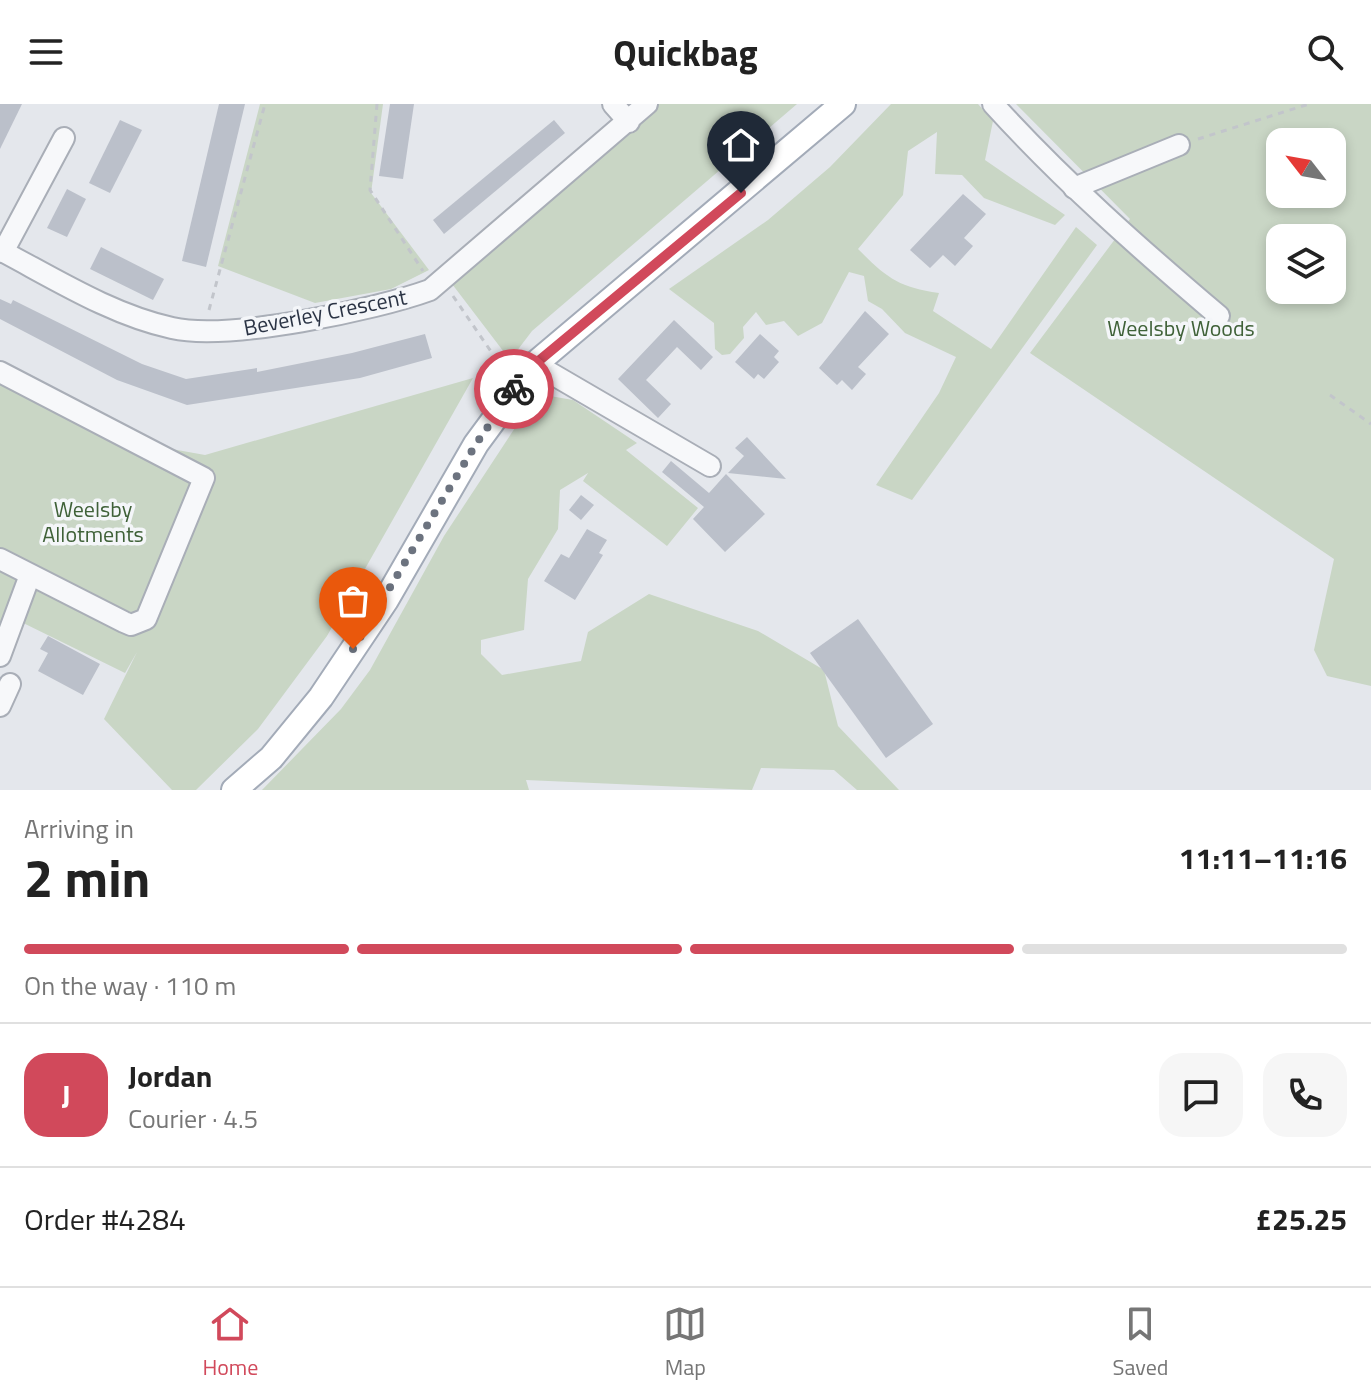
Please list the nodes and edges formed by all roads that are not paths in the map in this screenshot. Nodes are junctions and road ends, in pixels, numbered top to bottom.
1 (613, 104) edge
2 (647, 104) edge
3 (843, 104) edge
4 (993, 104) edge
5 (629, 122) junction
6 (64, 138) dead end
7 (1179, 145) road end
8 (1074, 188) junction
9 (1, 251) edge
10 (1219, 316) dead end
11 (535, 364) junction
12 (0, 372) edge
13 (710, 466) dead end
14 (0, 559) edge
15 (30, 575) junction
16 (0, 656) edge
17 (10, 684) dead end
18 (0, 706) edge
19 (234, 790) edge

1 - 5 street
2 - 5 street, Beverley Crescent
3 - 11 main road
4 - 8 street
5 - 9 street, Beverley Crescent
6 - 9 street
7 - 8 street
8 - 10 street
11 - 13 street
11 - 19 main road
12 - 15 street
14 - 15 street
15 - 16 street
17 - 18 street

